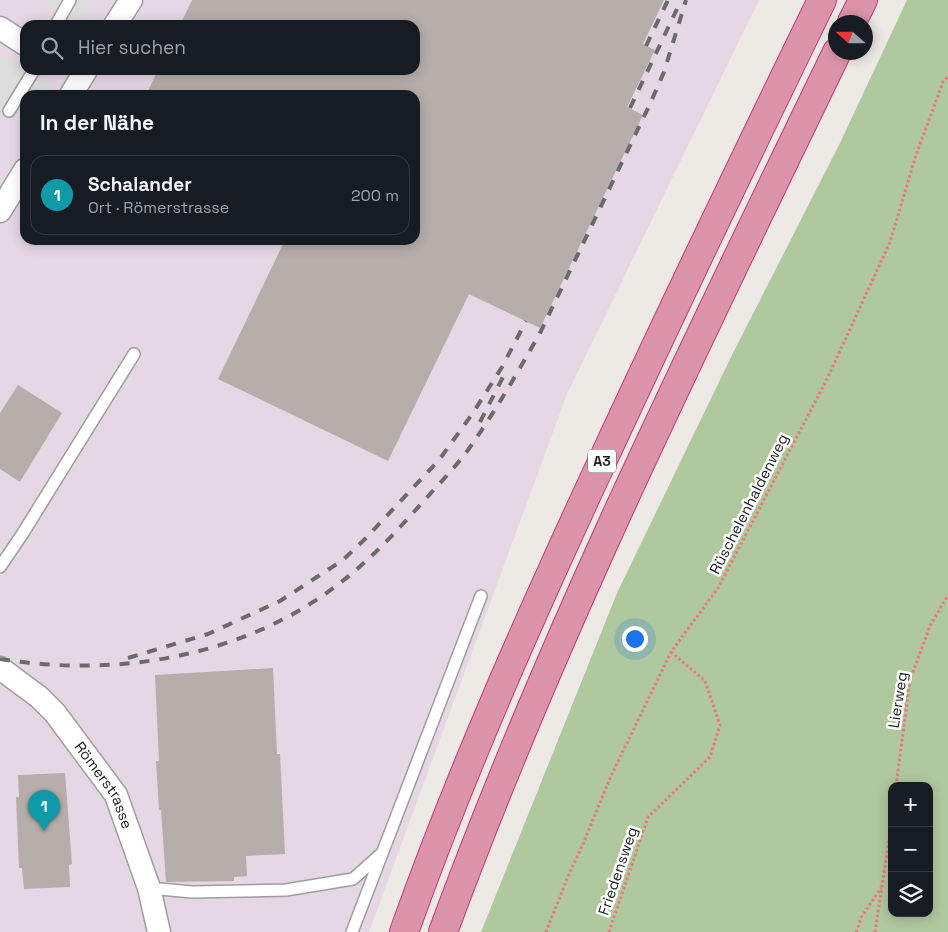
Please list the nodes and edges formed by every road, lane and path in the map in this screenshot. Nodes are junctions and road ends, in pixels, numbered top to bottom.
1 (70, 0) edge
2 (131, 0) edge
3 (822, 0) edge
4 (863, 0) edge
5 (856, 15) edge
6 (59, 20) edge
7 (118, 20) edge
8 (0, 28) edge
9 (20, 41) edge
10 (833, 60) edge
11 (31, 75) edge
12 (948, 76) edge
13 (22, 90) edge
14 (20, 93) edge
15 (9, 111) dead end
16 (20, 178) edge
17 (0, 211) edge
18 (134, 354) dead end
19 (0, 567) edge
20 (948, 595) edge
21 (481, 596) dead end
22 (671, 652) junction
23 (0, 668) edge
24 (897, 782) edge
25 (891, 827) edge
26 (384, 851) junction
27 (883, 885) junction
28 (149, 888) junction
29 (159, 932) edge
30 (352, 932) edge
31 (404, 932) edge
32 (443, 932) edge
33 (546, 932) edge
34 (610, 932) edge
35 (856, 932) edge
36 (875, 932) edge

1 - 6 lane
2 - 7 street
3 - 31 highway, A3
4 - 5 highway
8 - 9 street
10 - 32 highway, A3
11 - 13 lane
12 - 22 path, Rüschelenhaldenweg
14 - 15 lane
16 - 17 street
18 - 19 lane
20 - 24 path, Lierweg
21 - 26 lane
22 - 33 path, Rüschelenhaldenweg
22 - 34 path, Friedensweg
23 - 28 street, Römerstrasse
25 - 27 path
26 - 28 lane
26 - 30 lane
27 - 35 path
27 - 36 path
28 - 29 street, Römerstrasse

